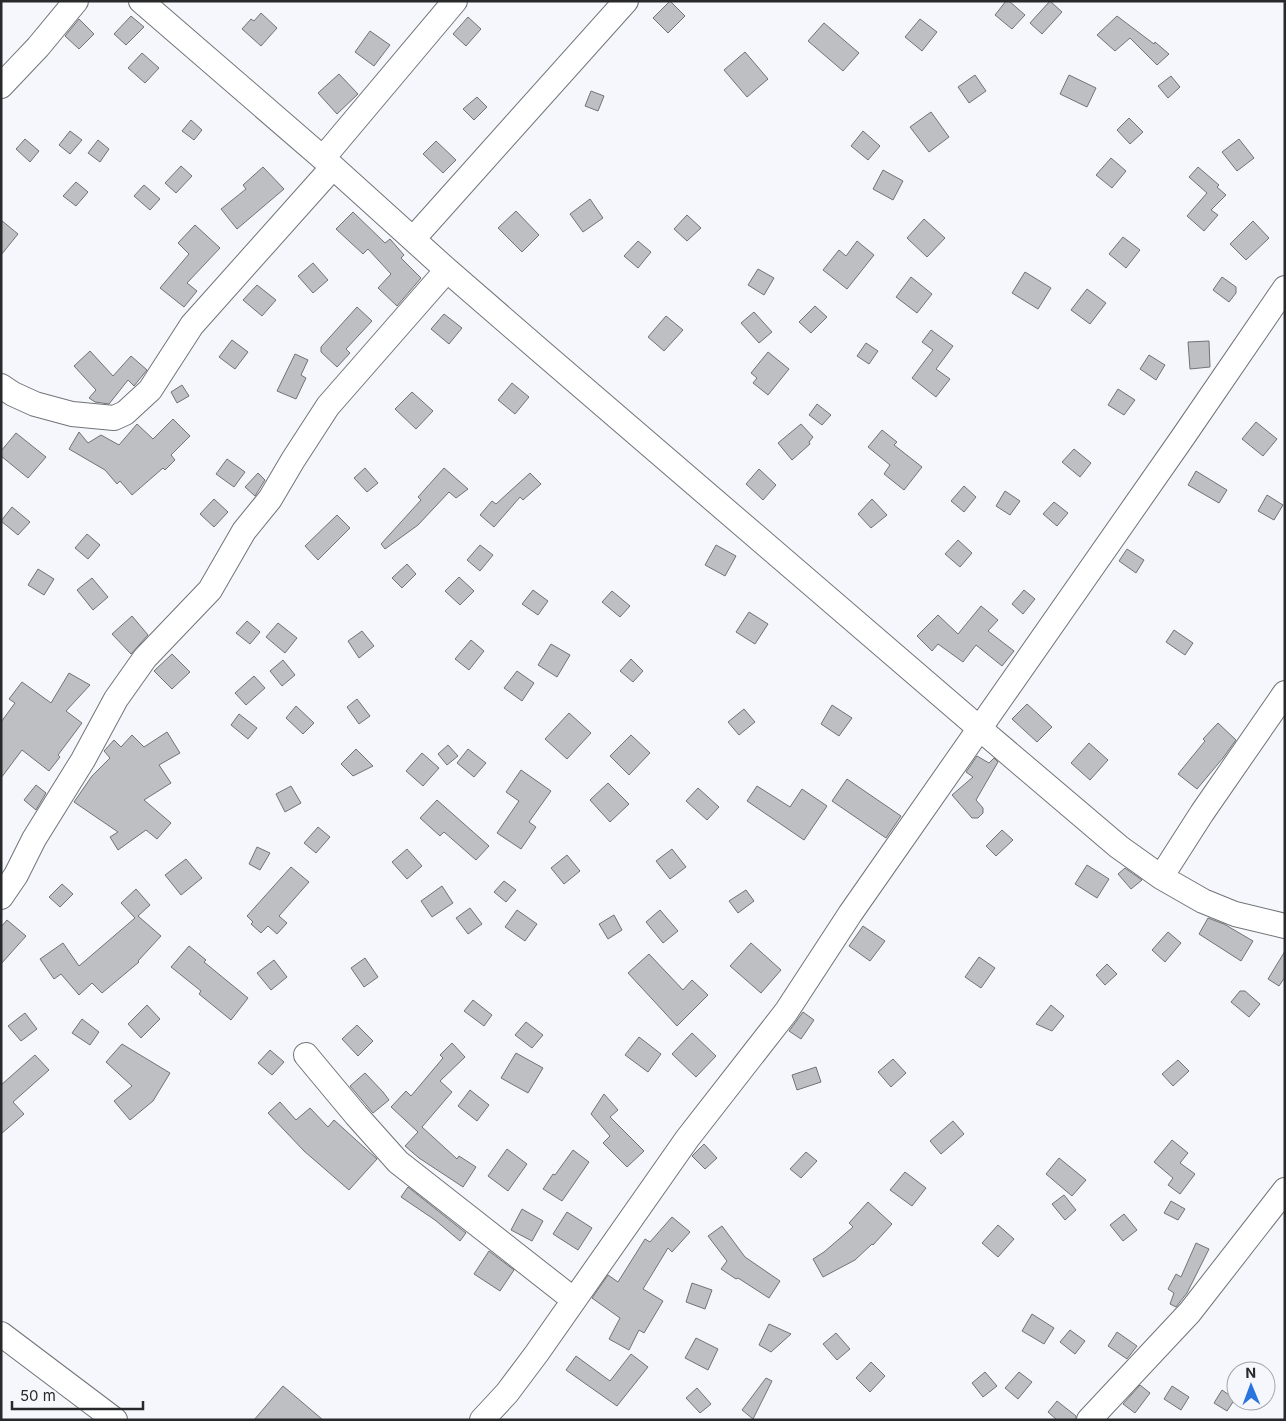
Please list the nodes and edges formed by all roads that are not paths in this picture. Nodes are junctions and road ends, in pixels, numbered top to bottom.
1 (76, 1) edge
2 (141, 1) edge
3 (454, 1) edge
4 (626, 1) edge
5 (1, 86) edge
6 (328, 162) junction
7 (413, 239) junction
8 (447, 270) junction
9 (1285, 288) edge
10 (1, 386) edge
11 (1285, 693) edge
12 (979, 728) junction
13 (1161, 877) junction
14 (1, 897) edge
15 (1285, 926) edge
16 (306, 1055) dead end
17 (1285, 1190) edge
18 (574, 1300) junction
19 (1, 1334) edge
20 (115, 1420) edge
21 (482, 1420) edge
22 (1088, 1420) edge

1 - 5 street
2 - 6 street
3 - 6 street
4 - 7 street
6 - 7 street
6 - 10 street
7 - 8 street
8 - 12 street
8 - 14 street
9 - 12 street
11 - 13 street
12 - 13 street
12 - 18 street
13 - 15 street
16 - 18 street
17 - 22 street
18 - 21 street
19 - 20 street

